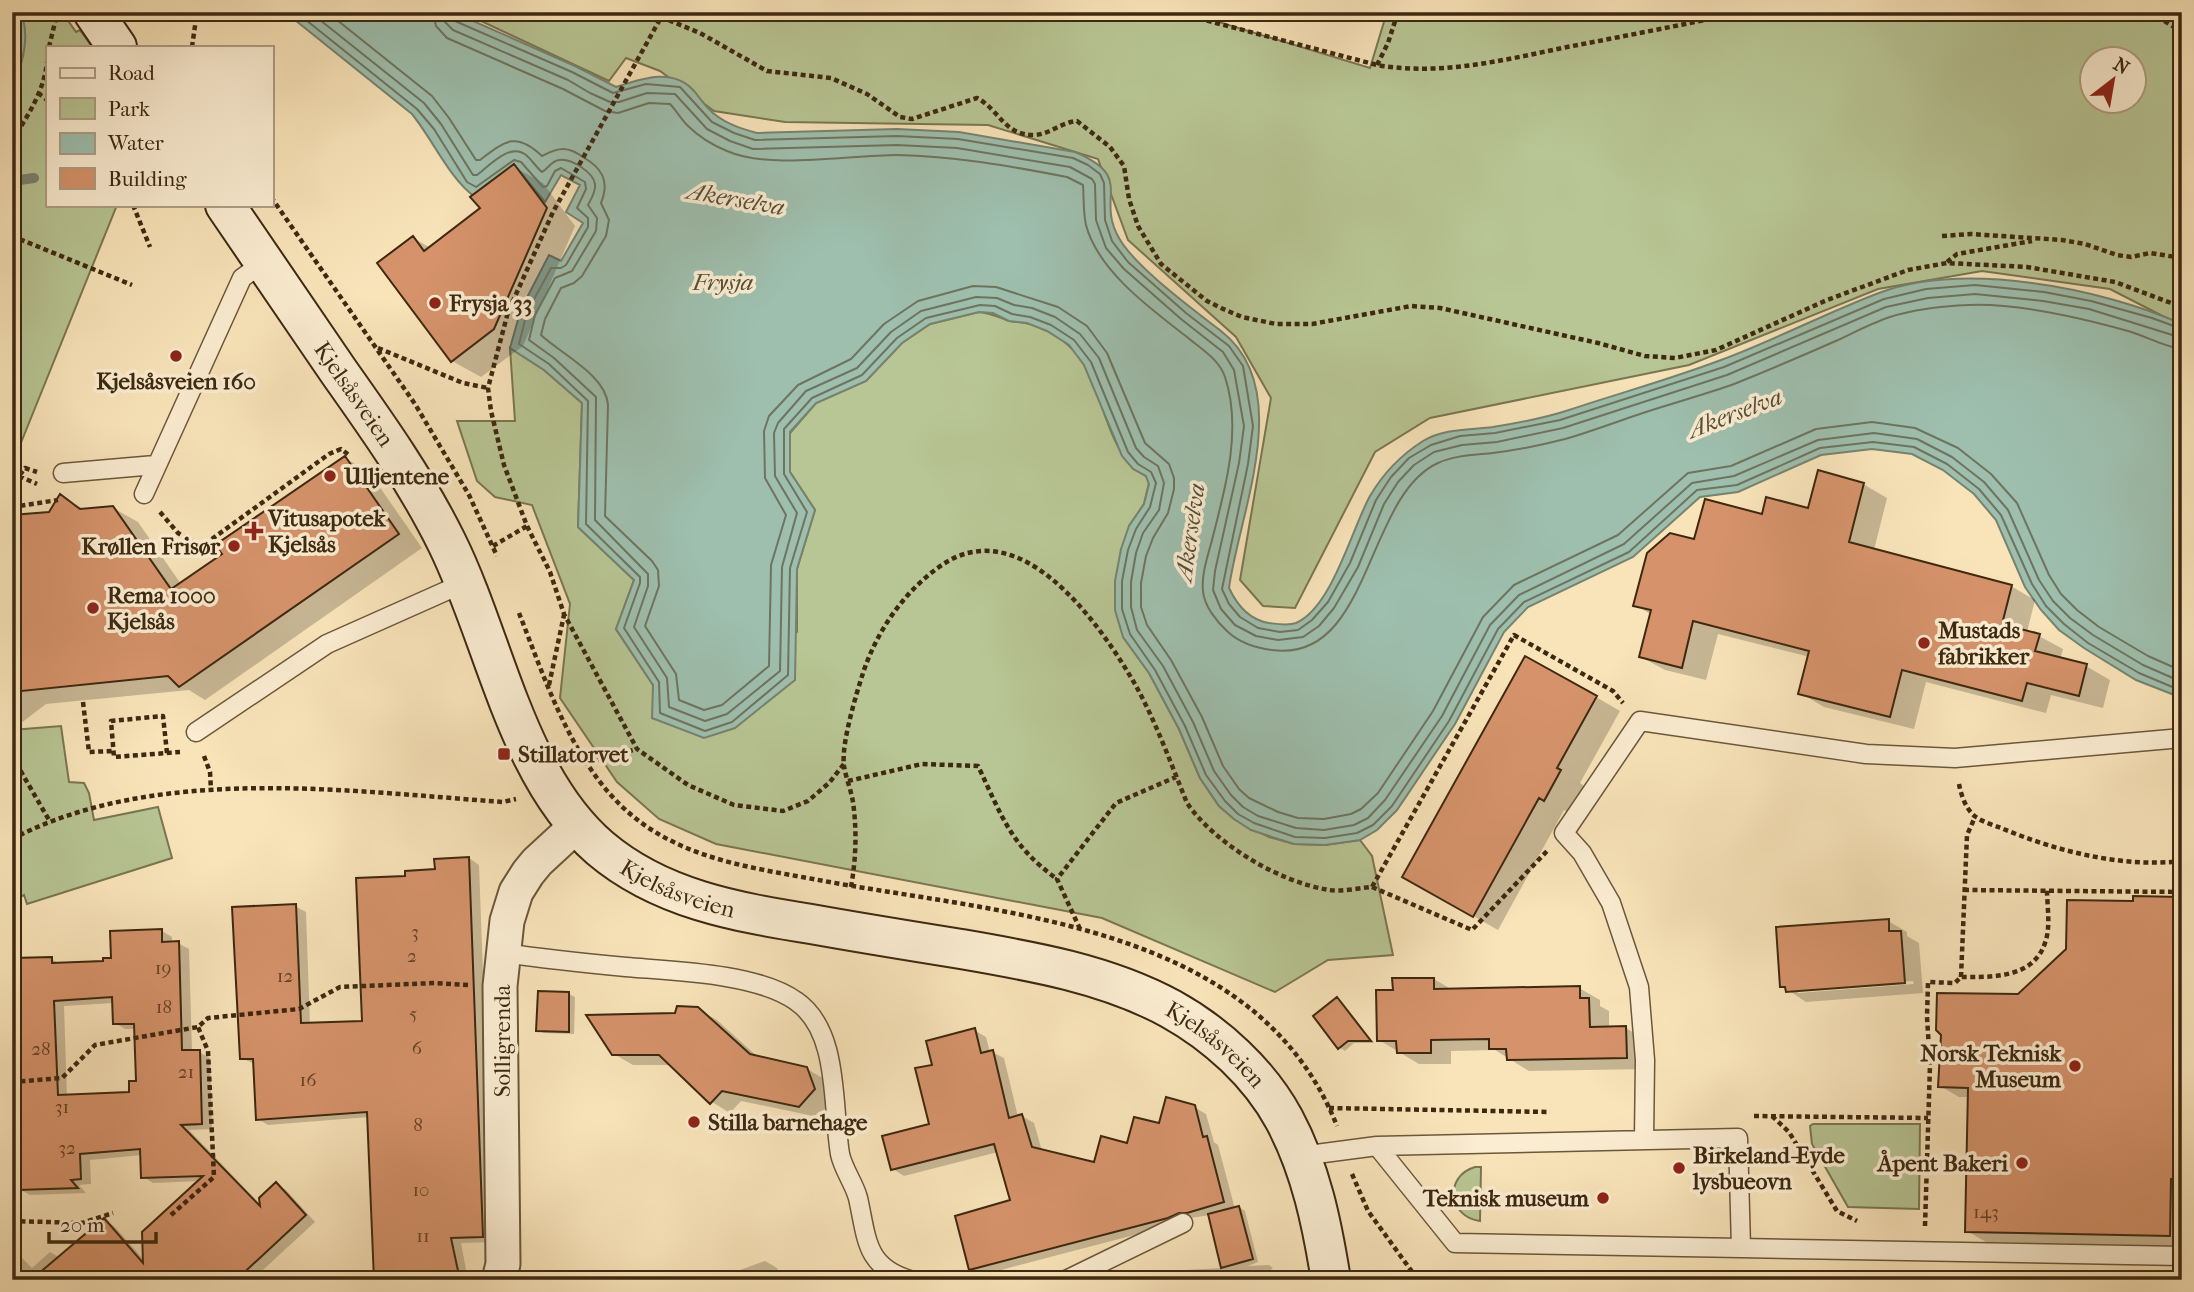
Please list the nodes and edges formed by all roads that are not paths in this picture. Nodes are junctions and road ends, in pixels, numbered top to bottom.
1 (226, 206) edge
2 (264, 262) junction
3 (155, 465) junction
4 (56, 474) road end
5 (145, 494) road end
6 (464, 583) junction
7 (196, 732) dead end
8 (2182, 738) edge
9 (576, 826) junction
10 (504, 953) junction
11 (1644, 1139) junction
12 (1377, 1146) junction
13 (1301, 1156) junction
14 (1183, 1223) dead end
15 (1741, 1248) junction
16 (2182, 1256) edge
17 (499, 1280) edge
18 (911, 1280) edge
19 (1066, 1280) edge
20 (1331, 1280) edge

1 - 2 main road, Kjelsåsveien
2 - 3 lane
2 - 6 main road, Kjelsåsveien
3 - 4 lane
3 - 5 lane
6 - 7 lane
6 - 9 main road, Kjelsåsveien
8 - 11 lane
9 - 10 street, Solligrenda
9 - 13 main road, Kjelsåsveien
10 - 17 street, Solligrenda
10 - 18 lane
11 - 12 lane
11 - 15 lane
12 - 13 lane
12 - 15 lane
13 - 20 main road, Kjelsåsveien
14 - 19 lane
15 - 16 lane

